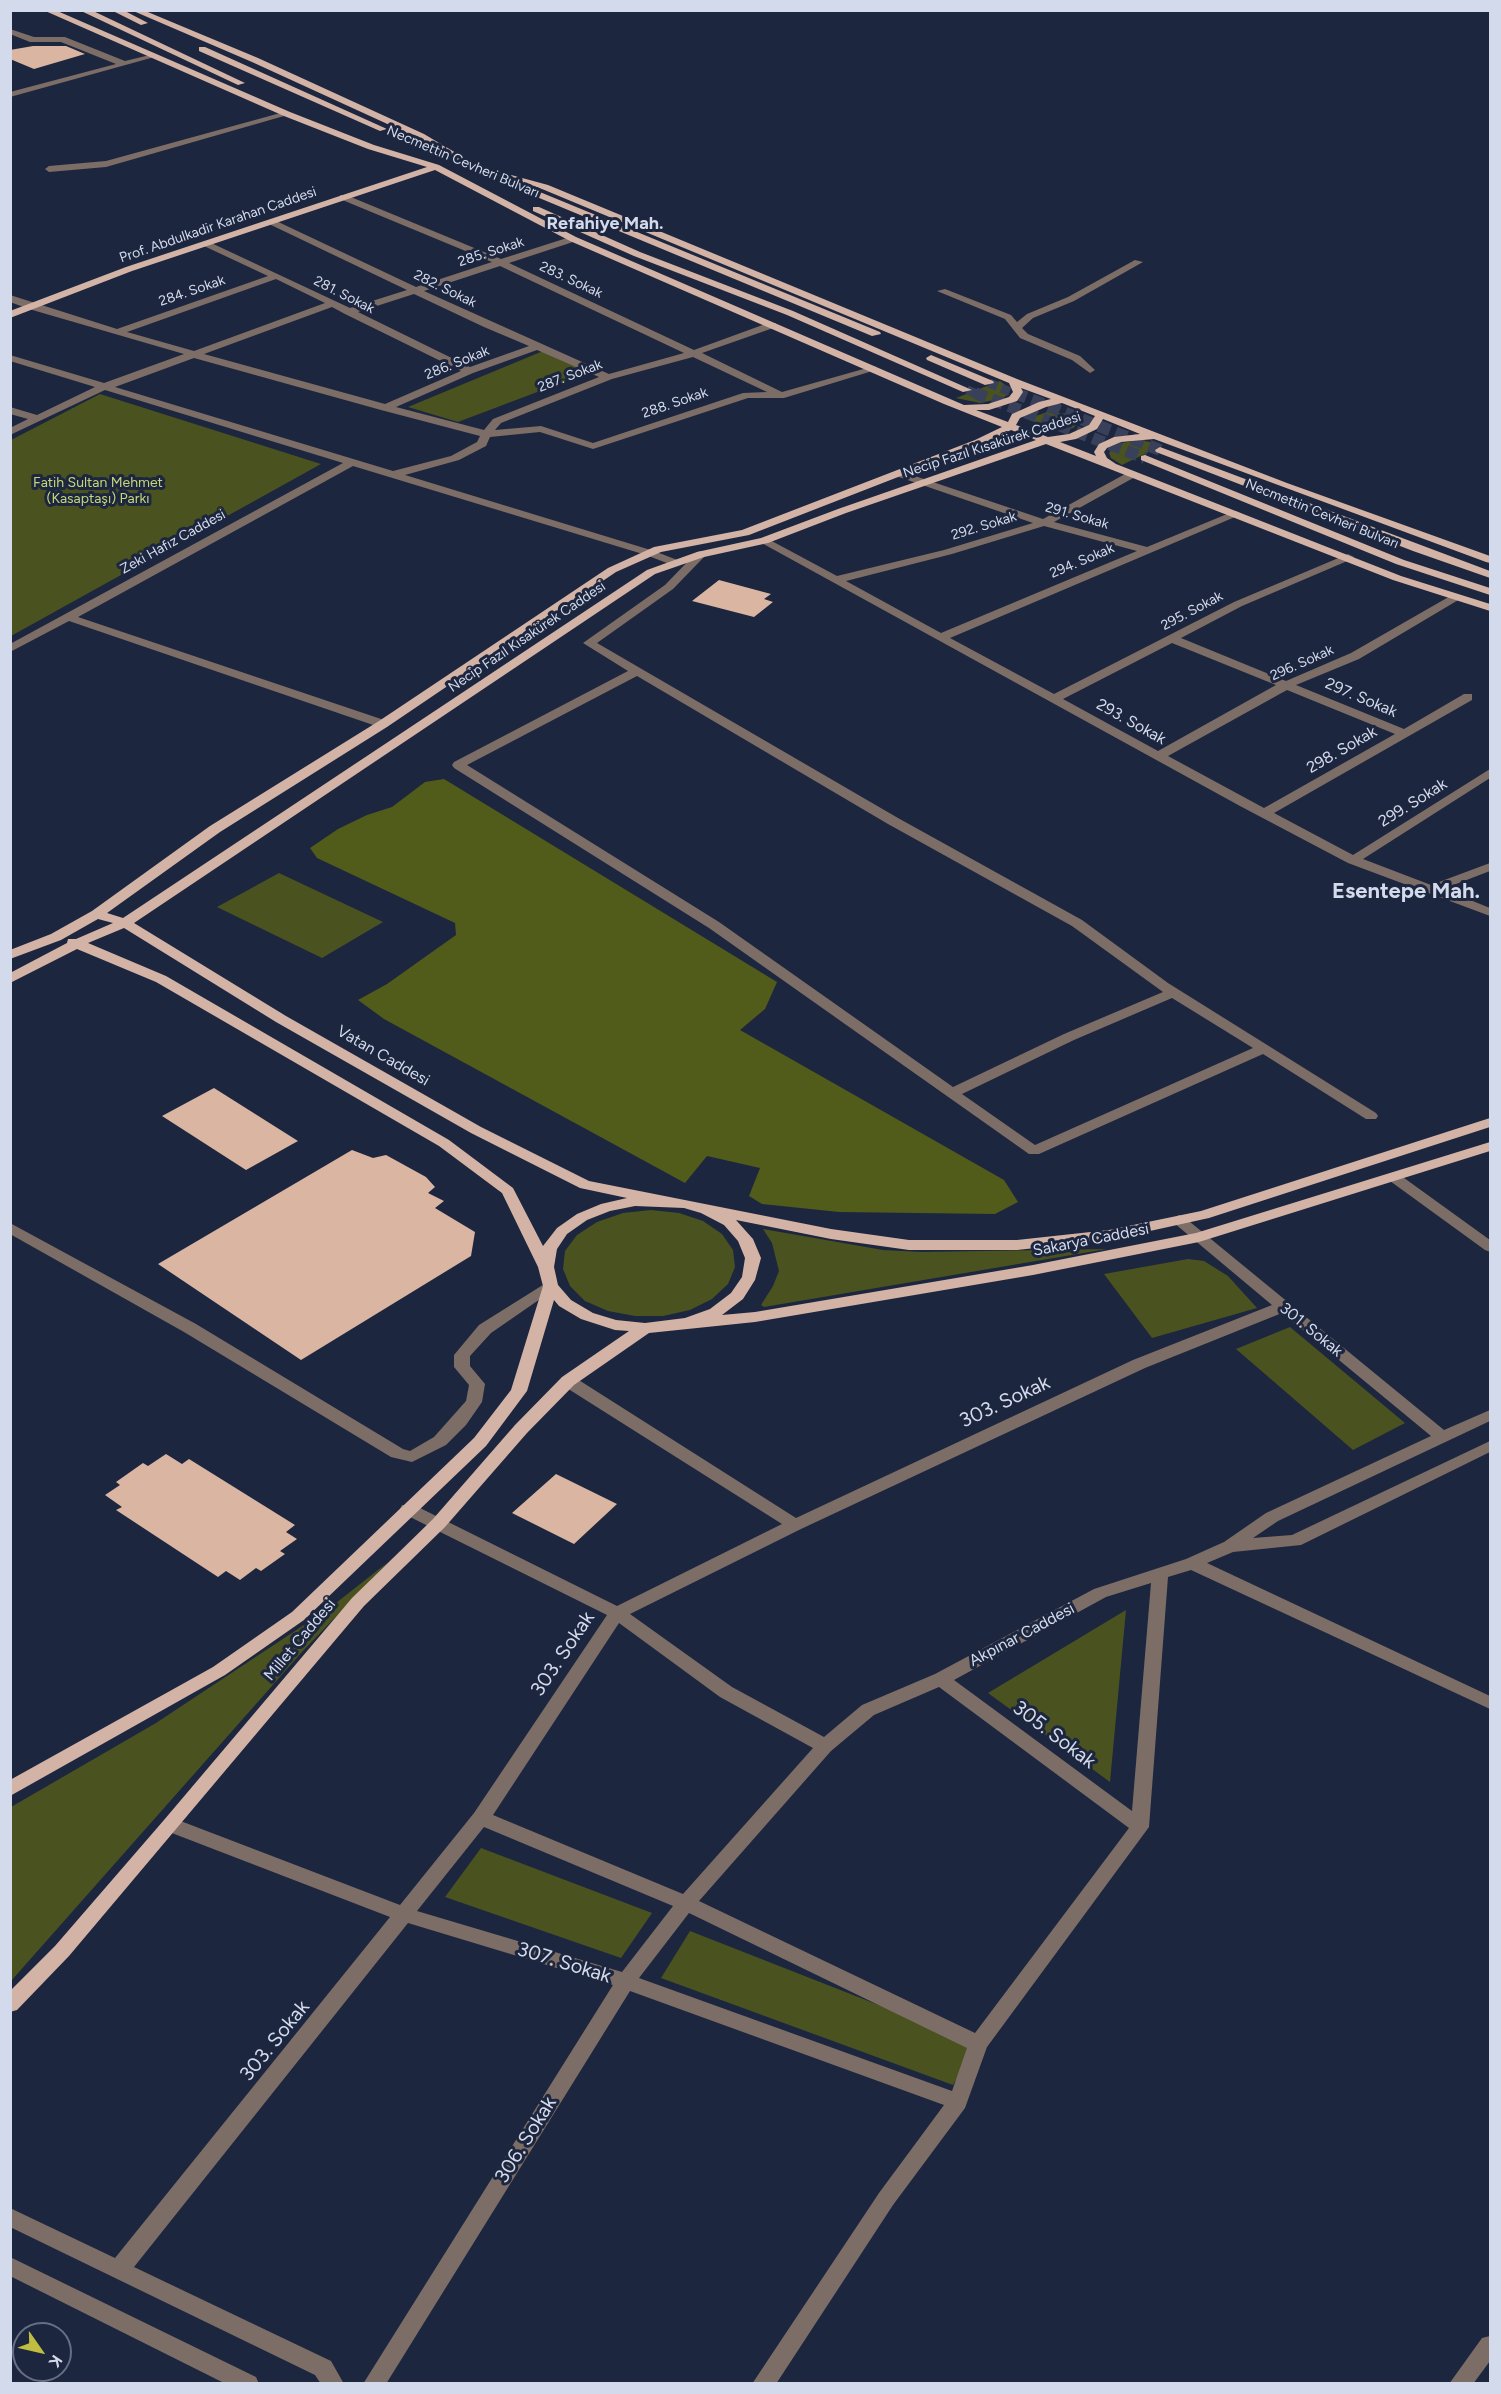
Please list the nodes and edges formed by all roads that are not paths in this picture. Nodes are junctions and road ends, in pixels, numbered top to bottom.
1 (47, 10) edge
2 (83, 10) edge
3 (115, 10) edge
4 (135, 10) edge
5 (10, 31) edge
6 (154, 56) junction
7 (124, 64) junction
8 (10, 95) edge
9 (287, 114) junction
10 (436, 166) junction
11 (475, 168) junction
12 (49, 169) dead end
13 (343, 197) junction
14 (272, 222) junction
15 (573, 239) junction
16 (207, 244) junction
17 (1138, 262) dead end
18 (502, 263) junction
19 (276, 276) junction
20 (416, 289) junction
21 (942, 291) dead end
22 (10, 298) edge
23 (332, 304) junction
24 (32, 307) junction
25 (348, 312) junction
26 (10, 315) edge
27 (772, 325) junction
28 (1017, 328) junction
29 (117, 332) junction
30 (539, 346) junction
31 (694, 353) junction
32 (193, 354) junction
33 (10, 358) edge
34 (874, 369) junction
35 (1090, 370) dead end
36 (469, 371) junction
37 (608, 377) junction
38 (1013, 381) junction
39 (989, 382) tunnel mouth
40 (104, 387) junction
41 (968, 390) tunnel mouth
42 (784, 395) junction
43 (1064, 400) junction
44 (948, 402) junction
45 (385, 408) junction
46 (10, 410) edge
47 (1101, 414) junction
48 (38, 418) junction
49 (1010, 427) junction
50 (10, 432) edge
51 (486, 434) junction
52 (1045, 441) junction
53 (1174, 442) junction
54 (1160, 450) tunnel mouth
55 (1145, 458) tunnel mouth
56 (351, 463) junction
57 (1115, 468) junction
58 (900, 474) junction
59 (392, 475) junction
60 (1131, 475) junction
61 (926, 482) junction
62 (1236, 514) junction
63 (1044, 523) junction
64 (764, 541) junction
65 (1145, 550) junction
66 (650, 553) junction
67 (701, 554) junction
68 (1348, 557) junction
69 (1491, 560) edge
70 (676, 563) junction
71 (1491, 574) edge
72 (836, 580) junction
73 (1491, 592) edge
74 (1456, 597) junction
75 (1491, 608) edge
76 (68, 617) junction
77 (941, 637) junction
78 (1173, 639) junction
79 (10, 649) edge
80 (637, 671) junction
81 (1286, 685) junction
82 (1467, 697) dead end
83 (1054, 699) junction
84 (383, 724) junction
85 (1404, 734) junction
86 (1159, 756) junction
87 (1491, 773) edge
88 (1265, 813) junction
89 (1353, 860) junction
90 (1491, 867) edge
91 (1432, 889) junction
92 (1491, 912) edge
93 (97, 914) junction
94 (125, 923) junction
95 (56, 937) junction
96 (77, 943) junction
97 (13, 952) edge
98 (10, 979) edge
99 (1174, 992) junction
100 (1265, 1048) junction
101 (952, 1093) junction
102 (1371, 1116) dead end
103 (1491, 1122) edge
104 (1491, 1146) edge
105 (1395, 1178) junction
106 (664, 1201) junction
107 (706, 1209) junction
108 (1179, 1220) junction
109 (11, 1229) edge
110 (1199, 1237) junction
111 (1491, 1247) edge
112 (546, 1267) junction
113 (551, 1286) junction
114 (1282, 1307) junction
115 (688, 1323) junction
116 (645, 1328) junction
117 (568, 1381) junction
118 (1491, 1415) edge
119 (1443, 1438) junction
120 (1491, 1446) edge
121 (408, 1509) junction
122 (438, 1523) junction
123 (795, 1525) junction
124 (1230, 1546) junction
125 (1191, 1563) junction
126 (1160, 1574) junction
127 (617, 1613) junction
128 (941, 1679) junction
129 (1491, 1703) edge
130 (825, 1746) junction
131 (10, 1789) edge
132 (481, 1818) junction
133 (171, 1825) junction
134 (1140, 1827) junction
135 (686, 1903) junction
136 (405, 1915) junction
137 (626, 1981) junction
138 (10, 2004) edge
139 (978, 2044) junction
140 (958, 2102) junction
141 (10, 2217) edge
142 (10, 2266) edge
143 (120, 2268) junction
144 (1491, 2345) edge
145 (248, 2384) edge
146 (333, 2384) edge
147 (374, 2384) edge
148 (763, 2384) edge
149 (1460, 2384) edge

1 - 6 main road
2 - 10 main road, Necmettin Cevheri Bulvarı
3 - 11 main road, Necmettin Cevheri Bulvarı
4 - 11 main road
5 - 7 street
6 - 7 street
6 - 9 main road
7 - 8 street
9 - 10 main road
9 - 12 street
10 - 13 main road, Prof. Abdulkadir Karahan Caddesi
10 - 15 main road
10 - 41 main road, Necmettin Cevheri Bulvarı
11 - 38 main road
11 - 39 main road, Necmettin Cevheri Bulvarı
13 - 14 main road, Prof. Abdulkadir Karahan Caddesi
13 - 18 street, 283. Sokak
14 - 16 main road, Prof. Abdulkadir Karahan Caddesi
14 - 20 street, 282. Sokak
15 - 18 street, 285. Sokak
15 - 27 main road
16 - 19 street, 281. Sokak
16 - 24 main road, Prof. Abdulkadir Karahan Caddesi
17 - 28 street
18 - 20 street, 285. Sokak
18 - 31 street, 283. Sokak
19 - 23 street, 281. Sokak
19 - 29 street, 284. Sokak
20 - 25 street, 285. Sokak
20 - 30 street, 282. Sokak
21 - 28 street
22 - 24 street, 288. Sokak
23 - 25 street, 281. Sokak
23 - 32 street
24 - 26 main road, Prof. Abdulkadir Karahan Caddesi
24 - 29 street, 288. Sokak
25 - 36 street, 281. Sokak
27 - 31 street, 287. Sokak
27 - 34 main road
28 - 35 street
29 - 32 street, 288. Sokak
30 - 36 street, 286. Sokak
30 - 37 street, 282. Sokak
31 - 37 street, 287. Sokak
31 - 42 street, 283. Sokak
32 - 40 street
32 - 45 street, 288. Sokak
33 - 40 street
34 - 42 street, 288. Sokak
34 - 44 main road
36 - 45 street, 286. Sokak
37 - 51 street, 287. Sokak
38 - 43 main road
38 - 44 main road
40 - 48 street
40 - 56 street
42 - 51 street, 288. Sokak
43 - 47 main road
43 - 49 main road, Necip Fazıl Kısakürek Caddesi
44 - 49 main road
45 - 51 street, 288. Sokak
46 - 48 street
47 - 52 main road, Necip Fazıl Kısakürek Caddesi
47 - 53 main road
48 - 50 street
49 - 52 main road
49 - 58 main road, Necip Fazıl Kısakürek Caddesi
51 - 59 street, 287. Sokak
52 - 57 main road
52 - 61 main road, Necip Fazıl Kısakürek Caddesi
53 - 57 main road
53 - 69 main road
54 - 71 main road, Necmettin Cevheri Bulvarı
55 - 73 main road, Necmettin Cevheri Bulvarı
56 - 59 street
56 - 76 street, Zeki Hafız Caddesi
57 - 60 main road
58 - 61 street, 291. Sokak
58 - 66 main road, Necip Fazıl Kısakürek Caddesi
59 - 66 street
60 - 62 main road
60 - 63 street, 292. Sokak
61 - 63 street, 291. Sokak
61 - 64 main road, Necip Fazıl Kısakürek Caddesi
62 - 65 street, 294. Sokak
62 - 68 main road
63 - 65 street, 291. Sokak
63 - 72 street, 292. Sokak
64 - 67 main road, Necip Fazıl Kısakürek Caddesi
64 - 72 street, 293. Sokak
65 - 77 street, 294. Sokak
66 - 70 street
66 - 84 main road, Necip Fazıl Kısakürek Caddesi
67 - 70 main road, Necip Fazıl Kısakürek Caddesi
67 - 80 street
68 - 74 main road
68 - 78 street, 295. Sokak
70 - 94 main road, Necip Fazıl Kısakürek Caddesi
72 - 77 street, 293. Sokak
74 - 75 main road
74 - 81 street, 296. Sokak
76 - 79 street, Zeki Hafız Caddesi
76 - 84 street
77 - 83 street, 293. Sokak
78 - 81 street, 297. Sokak
78 - 83 street, 295. Sokak
80 - 99 street
80 - 101 street
81 - 85 street, 297. Sokak
81 - 86 street, 296. Sokak
82 - 85 street, 298. Sokak
83 - 86 street, 293. Sokak
84 - 93 main road, Necip Fazıl Kısakürek Caddesi
85 - 88 street, 298. Sokak
86 - 88 street, 293. Sokak
87 - 89 street, 299. Sokak
88 - 89 street, 293. Sokak
89 - 91 street, 293. Sokak
90 - 91 street
91 - 92 street, 293. Sokak
93 - 94 main road, Vatan Caddesi
93 - 95 main road, Necip Fazıl Kısakürek Caddesi
94 - 96 main road, Necip Fazıl Kısakürek Caddesi
94 - 106 main road, Vatan Caddesi
95 - 96 main road
95 - 97 main road, Necip Fazıl Kısakürek Caddesi
96 - 98 main road, Necip Fazıl Kısakürek Caddesi
96 - 112 main road
99 - 100 street
99 - 101 street
100 - 101 street
100 - 102 street
103 - 108 main road, Sakarya Caddesi
104 - 105 main road, Sakarya Caddesi
105 - 110 main road, Sakarya Caddesi
105 - 111 street
106 - 107 main road
106 - 112 main road
107 - 108 main road, Sakarya Caddesi
107 - 115 main road
108 - 110 street, 301. Sokak
109 - 113 street
110 - 114 street, 301. Sokak
110 - 115 main road, Sakarya Caddesi
112 - 113 main road
113 - 116 main road
113 - 121 main road, Millet Caddesi
114 - 119 street, 301. Sokak
114 - 123 street, 303. Sokak
115 - 116 main road
116 - 117 main road, Millet Caddesi
117 - 122 main road, Millet Caddesi
117 - 123 street
118 - 119 street, Akpınar Caddesi
119 - 124 street, Akpınar Caddesi
120 - 124 street, Akpınar Caddesi
121 - 122 street
121 - 131 main road, Millet Caddesi
122 - 127 street
122 - 133 main road, Millet Caddesi
123 - 127 street, 303. Sokak
124 - 125 street, Akpınar Caddesi
125 - 126 street, Akpınar Caddesi
125 - 129 street
126 - 128 street, Akpınar Caddesi
126 - 134 street
127 - 130 street
127 - 132 street, 303. Sokak
128 - 130 street, Akpınar Caddesi
128 - 134 street, 305. Sokak
130 - 135 street, 306. Sokak
132 - 135 street
132 - 136 street, 303. Sokak
133 - 136 street, 307. Sokak
133 - 138 main road, Millet Caddesi
134 - 139 street
135 - 137 street, 306. Sokak
135 - 139 street
136 - 137 street, 307. Sokak
136 - 143 street, 303. Sokak
137 - 140 street, 307. Sokak
137 - 147 street, 306. Sokak
139 - 140 street
140 - 148 street
141 - 143 street
142 - 145 street
143 - 146 street
144 - 149 street

